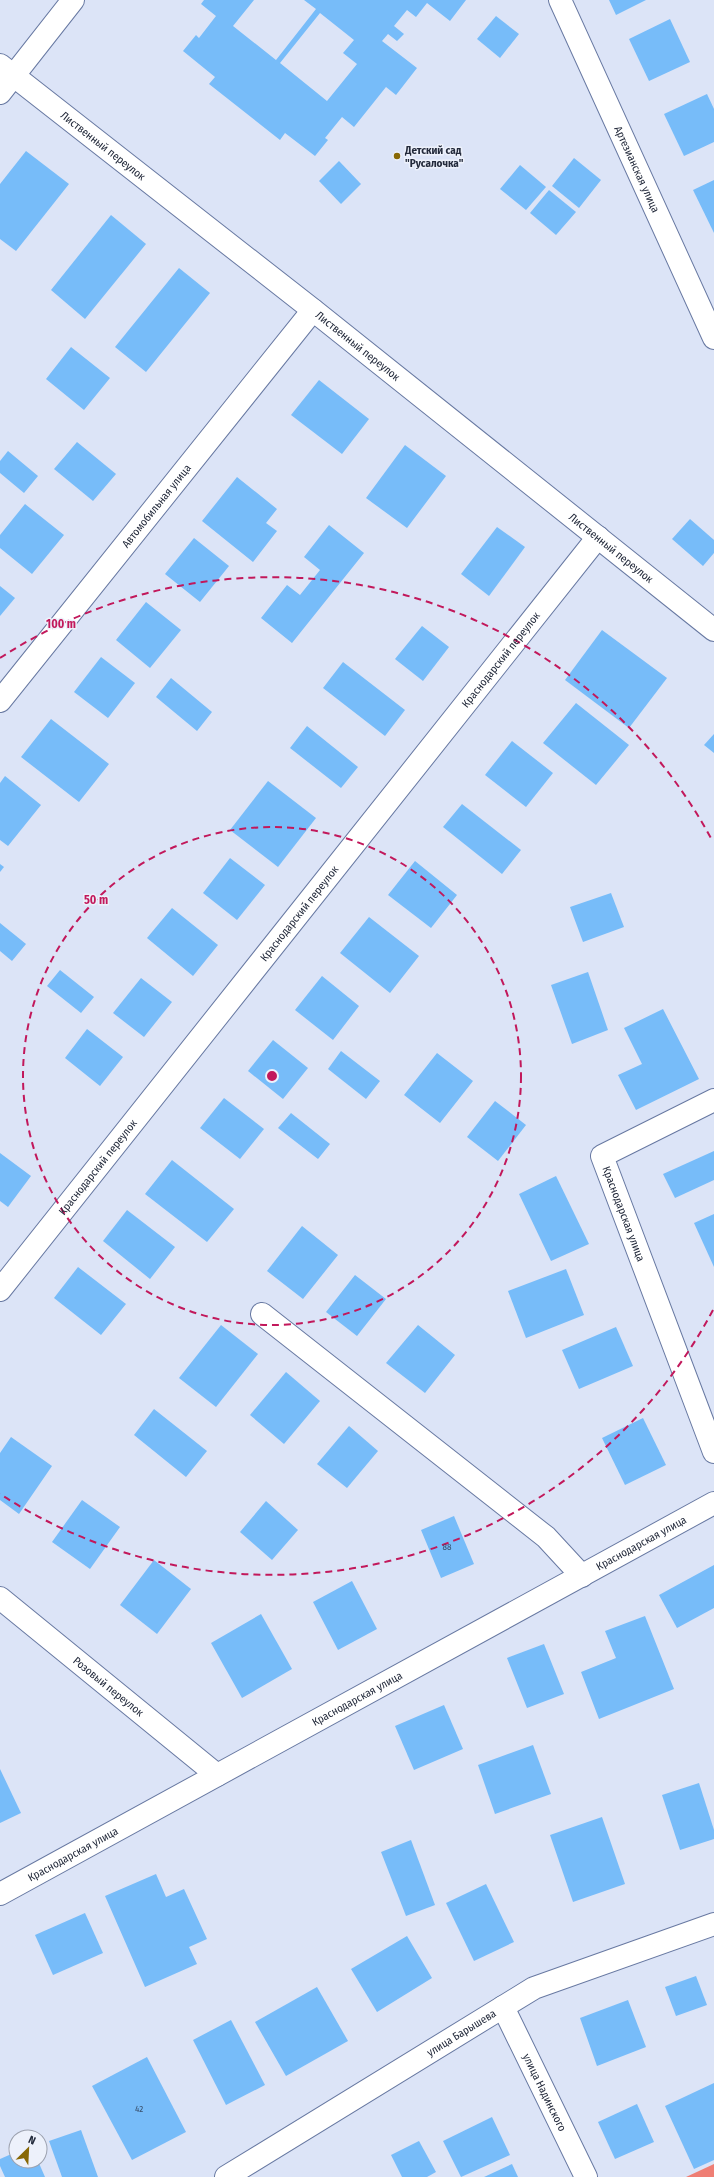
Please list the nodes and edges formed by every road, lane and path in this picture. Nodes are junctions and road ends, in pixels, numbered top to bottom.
1 (73, 0) edge
2 (560, 0) edge
3 (7, 70) edge
4 (0, 93) edge
5 (313, 310) junction
6 (714, 338) edge
7 (598, 537) junction
8 (714, 630) edge
9 (0, 701) edge
10 (714, 1100) edge
11 (0, 1290) edge
12 (262, 1314) dead end
13 (714, 1452) edge
14 (714, 1503) edge
15 (582, 1576) junction
16 (0, 1598) edge
17 (217, 1775) junction
18 (0, 1894) edge
19 (714, 1924) edge
20 (503, 2007) junction
21 (226, 2177) edge
22 (586, 2177) edge

1 - 3 street
2 - 6 street, Артезианская улица
3 - 4 street
3 - 5 street, Лиственный переулок
5 - 7 street, Лиственный переулок
5 - 9 street, Автомобильная улица
7 - 8 street, Лиственный переулок
7 - 11 street, Краснодарский переулок
10 - 13 street, Краснодарская улица
12 - 15 street
14 - 15 street, Краснодарская улица
15 - 17 street, Краснодарская улица
16 - 17 street, Розовый переулок
17 - 18 street, Краснодарская улица
19 - 20 street, улица Барышева
20 - 21 street, улица Барышева
20 - 22 street, улица Надинского

